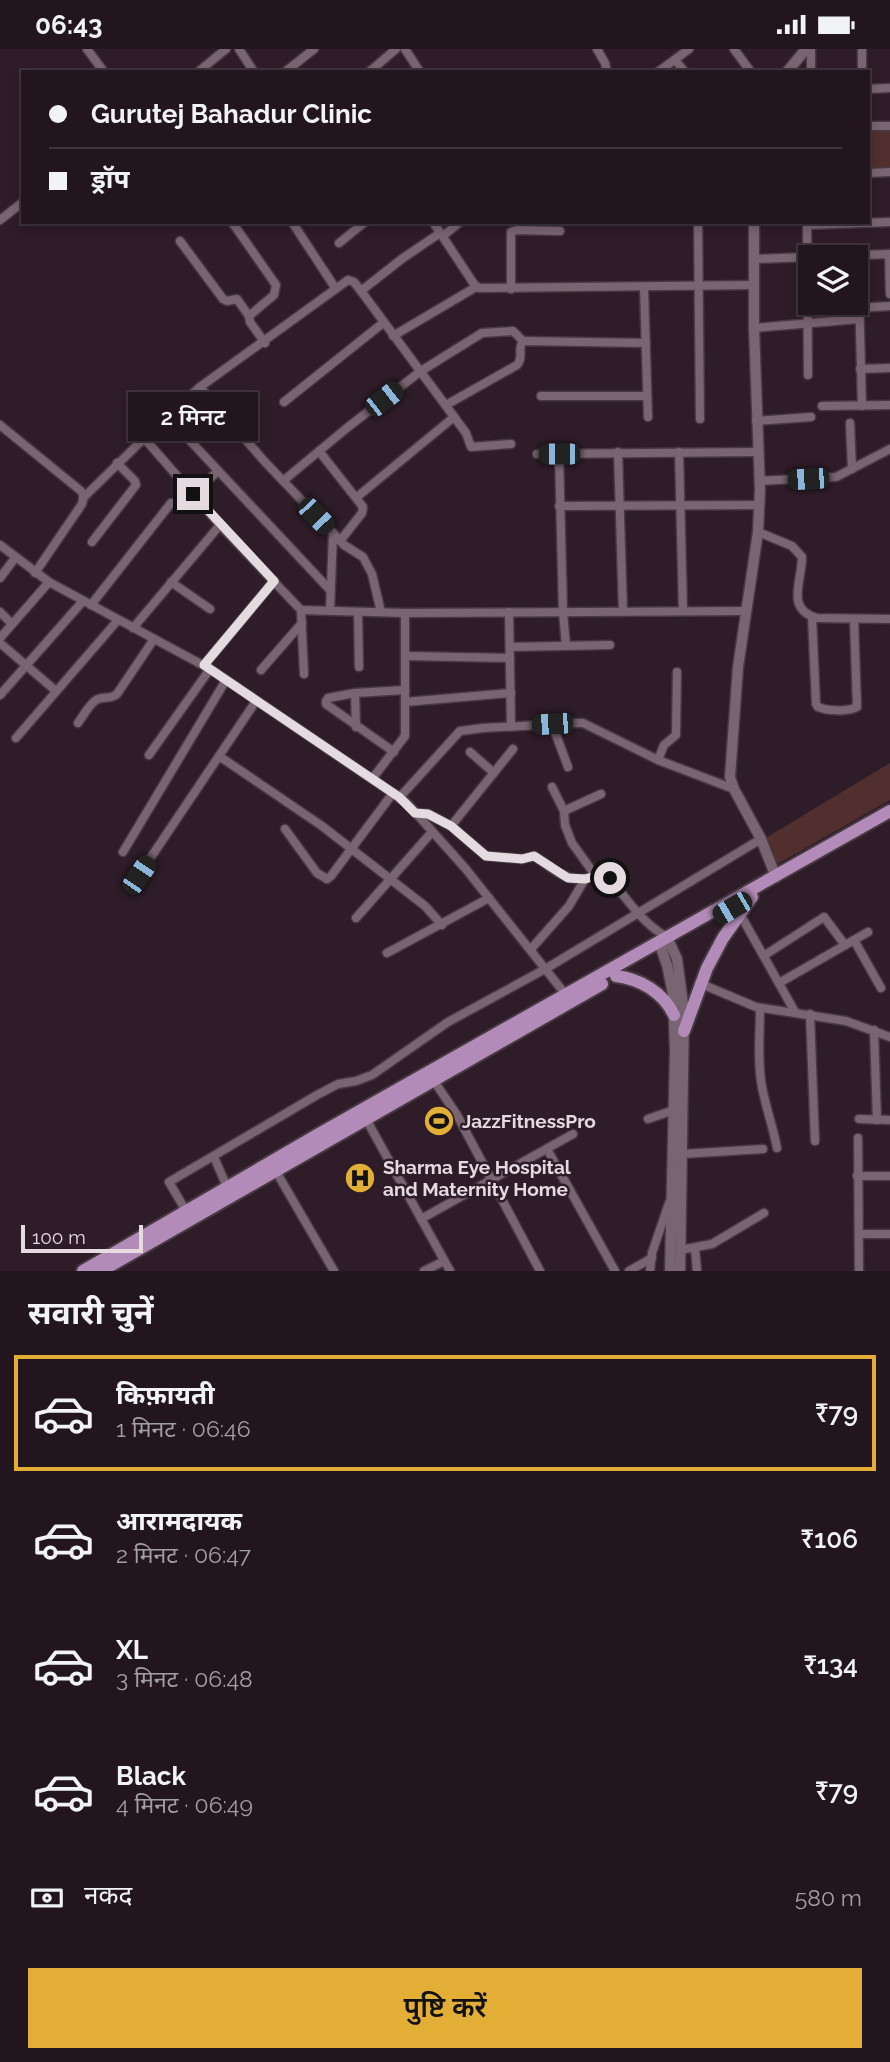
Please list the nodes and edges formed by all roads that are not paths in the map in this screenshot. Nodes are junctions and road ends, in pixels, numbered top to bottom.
1 (87, 49) edge
2 (226, 49) edge
3 (239, 49) edge
4 (314, 49) edge
5 (396, 49) edge
6 (405, 49) edge
7 (689, 49) edge
8 (734, 49) edge
9 (792, 49) edge
10 (806, 49) edge
11 (811, 49) edge
12 (862, 49) edge
13 (601, 51) edge
14 (675, 59) junction
15 (798, 59) junction
16 (103, 70) edge
17 (200, 70) edge
18 (253, 70) edge
19 (288, 70) edge
20 (371, 70) edge
21 (416, 70) edge
22 (606, 70) edge
23 (661, 70) edge
24 (683, 70) edge
25 (750, 70) edge
26 (789, 70) edge
27 (811, 70) edge
28 (862, 70) edge
29 (890, 88) edge
30 (870, 89) edge
31 (870, 126) edge
32 (890, 126) edge
33 (890, 172) edge
34 (870, 173) edge
35 (21, 204) edge
36 (0, 220) edge
37 (870, 222) edge
38 (890, 222) edge
39 (233, 224) edge
40 (293, 224) edge
41 (360, 224) edge
42 (434, 224) edge
43 (457, 224) edge
44 (698, 224) edge
45 (754, 224) edge
46 (807, 224) edge
47 (560, 231) dead end
48 (442, 234) junction
49 (180, 241) dead end
50 (339, 243) dead end
51 (808, 245) edge
52 (889, 254) edge
53 (868, 255) edge
54 (798, 256) edge
55 (754, 259) junction
56 (754, 285) junction
57 (476, 286) junction
58 (698, 287) junction
59 (644, 288) junction
60 (337, 289) junction
61 (511, 289) junction
62 (361, 291) junction
63 (890, 294) edge
64 (890, 306) edge
65 (868, 307) edge
66 (807, 315) edge
67 (859, 315) edge
68 (249, 316) junction
69 (859, 319) junction
70 (383, 323) junction
71 (807, 324) junction
72 (754, 328) junction
73 (393, 336) junction
74 (523, 341) junction
75 (265, 343) junction
76 (646, 343) junction
77 (890, 368) edge
78 (860, 369) junction
79 (421, 371) junction
80 (808, 375) dead end
81 (200, 387) junction
82 (541, 396) dead end
83 (646, 396) junction
84 (284, 402) dead end
85 (446, 405) junction
86 (890, 405) edge
87 (822, 406) dead end
88 (862, 406) junction
89 (167, 416) junction
90 (454, 417) junction
91 (648, 417) dead end
92 (811, 417) dead end
93 (700, 419) dead end
94 (756, 421) junction
95 (850, 423) dead end
96 (1, 430) edge
97 (144, 438) junction
98 (511, 444) dead end
99 (890, 449) edge
100 (319, 451) junction
101 (618, 452) junction
102 (678, 452) junction
103 (757, 452) junction
104 (537, 454) dead end
105 (559, 454) junction
106 (117, 463) junction
107 (852, 469) junction
108 (218, 471) junction
109 (283, 481) junction
110 (760, 481) junction
111 (193, 494) junction
112 (357, 497) junction
113 (83, 498) junction
114 (171, 503) dead end
115 (759, 505) junction
116 (559, 506) junction
117 (620, 506) junction
118 (680, 506) junction
119 (220, 525) junction
120 (758, 532) junction
121 (332, 533) junction
122 (340, 541) junction
123 (92, 542) dead end
124 (0, 545) edge
125 (15, 558) junction
126 (36, 573) junction
127 (0, 577) edge
128 (274, 581) junction
129 (48, 582) junction
130 (171, 582) junction
131 (330, 590) junction
132 (87, 603) junction
133 (210, 609) dead end
134 (302, 610) junction
135 (330, 611) junction
136 (683, 611) junction
137 (746, 611) junction
138 (0, 612) edge
139 (358, 612) junction
140 (381, 612) junction
141 (509, 612) junction
142 (563, 612) junction
143 (623, 612) junction
144 (405, 613) junction
145 (812, 617) junction
146 (854, 619) junction
147 (890, 619) edge
148 (118, 620) junction
149 (302, 623) junction
150 (12, 624) junction
151 (133, 628) junction
152 (154, 639) junction
153 (0, 640) edge
154 (610, 645) dead end
155 (566, 646) junction
156 (510, 647) junction
157 (405, 656) junction
158 (510, 659) junction
159 (26, 665) junction
160 (207, 667) junction
161 (359, 667) dead end
162 (261, 670) dead end
163 (677, 672) dead end
164 (304, 674) dead end
165 (226, 680) junction
166 (405, 690) junction
167 (56, 691) junction
168 (355, 693) junction
169 (511, 693) junction
170 (0, 695) edge
171 (256, 701) junction
172 (405, 702) junction
173 (78, 723) dead end
174 (552, 724) junction
175 (511, 726) junction
176 (356, 727) junction
177 (16, 737) dead end
178 (513, 748) dead end
179 (470, 751) dead end
180 (394, 752) junction
181 (149, 755) dead end
182 (219, 757) junction
183 (658, 759) junction
184 (568, 767) dead end
185 (494, 773) junction
186 (372, 779) junction
187 (552, 787) dead end
188 (734, 789) junction
189 (601, 794) dead end
190 (396, 795) junction
191 (564, 811) junction
192 (415, 813) junction
193 (889, 813) edge
194 (451, 826) junction
195 (285, 829) dead end
196 (432, 832) junction
197 (761, 839) junction
198 (352, 849) junction
199 (124, 852) dead end
200 (139, 875) dead end
201 (595, 875) junction
202 (390, 879) junction
203 (585, 879) junction
204 (771, 880) junction
205 (752, 897) junction
206 (489, 898) junction
207 (638, 913) junction
208 (740, 914) junction
209 (356, 918) dead end
210 (442, 925) junction
211 (868, 932) dead end
212 (662, 941) junction
213 (850, 942) junction
214 (531, 949) junction
215 (387, 953) dead end
216 (765, 955) junction
217 (547, 968) junction
218 (616, 976) junction
219 (699, 983) junction
220 (779, 983) junction
221 (880, 988) dead end
222 (566, 995) junction
223 (760, 1008) junction
224 (795, 1012) junction
225 (810, 1014) junction
226 (674, 1015) junction
227 (874, 1030) junction
228 (684, 1031) junction
229 (890, 1037) edge
230 (680, 1049) junction
231 (434, 1081) junction
232 (674, 1110) junction
233 (366, 1119) junction
234 (648, 1119) dead end
235 (859, 1119) dead end
236 (877, 1120) junction
237 (890, 1120) edge
238 (573, 1134) dead end
239 (858, 1138) dead end
240 (815, 1142) dead end
241 (776, 1147) dead end
242 (547, 1149) junction
243 (763, 1149) dead end
244 (682, 1154) junction
245 (214, 1157) junction
246 (273, 1166) junction
247 (857, 1175) junction
248 (890, 1176) edge
249 (492, 1180) junction
250 (228, 1187) junction
251 (671, 1197) junction
252 (186, 1211) junction
253 (764, 1213) dead end
254 (421, 1219) junction
255 (859, 1234) junction
256 (890, 1234) edge
257 (695, 1248) junction
258 (680, 1250) junction
259 (652, 1258) junction
260 (444, 1261) junction
261 (83, 1271) edge
262 (101, 1271) edge
263 (334, 1271) edge
264 (424, 1271) edge
265 (450, 1271) edge
266 (540, 1271) edge
267 (615, 1271) edge
268 (629, 1271) edge
269 (650, 1271) edge
270 (670, 1271) edge
271 (680, 1271) edge
272 (697, 1271) edge
273 (859, 1271) edge

1 - 16 street
2 - 17 street
3 - 18 street
4 - 19 street
5 - 20 street
6 - 21 street
7 - 14 street
8 - 25 street
9 - 15 street
10 - 15 street
11 - 27 street
12 - 28 street
13 - 22 street
14 - 23 street
14 - 24 street
15 - 26 street
29 - 30 street
31 - 32 street
33 - 34 street
35 - 36 street
37 - 38 street
39 - 68 street
40 - 60 street
41 - 50 street
42 - 48 street
43 - 48 street
44 - 58 street
45 - 55 street
46 - 51 street
47 - 61 street
48 - 57 street
48 - 62 street
49 - 68 street
52 - 53 street
52 - 63 street
54 - 55 street
55 - 56 street
56 - 58 street
56 - 72 street
57 - 61 street
57 - 73 street
58 - 59 street
58 - 93 street
59 - 61 street
59 - 76 street
60 - 62 street
60 - 75 street
62 - 70 street
64 - 65 street
66 - 71 street
67 - 69 street
68 - 75 street
69 - 71 street
69 - 78 street
70 - 73 street
70 - 84 street
71 - 72 street
71 - 80 street
72 - 94 street
73 - 79 street
74 - 76 street
74 - 79 street
74 - 85 street
75 - 81 street
76 - 83 street
77 - 78 street
78 - 88 street
79 - 85 street
79 - 100 street
81 - 89 street
81 - 109 street
82 - 83 street
83 - 91 street
85 - 90 street
86 - 88 street
87 - 88 street
89 - 97 street
89 - 108 street
90 - 98 street
90 - 112 street
92 - 94 street
94 - 103 street
95 - 107 street
96 - 113 street
97 - 106 street
97 - 111 street
99 - 107 street
100 - 109 street
100 - 112 street
101 - 102 street
101 - 105 street
101 - 117 street
102 - 103 street
102 - 118 street
103 - 110 street
104 - 105 street
105 - 116 street
106 - 113 street
106 - 123 street
107 - 110 street
108 - 111 street
108 - 131 street
109 - 121 street
110 - 115 street
111 - 119 street
112 - 122 street
113 - 126 street
114 - 132 street
115 - 118 street
115 - 120 street
116 - 117 street
116 - 142 street
117 - 118 street
117 - 143 street
118 - 136 street
119 - 128 street
119 - 130 street
120 - 137 street
120 - 145 street
121 - 122 street
121 - 131 street
122 - 140 street
124 - 125 street
125 - 126 street
125 - 127 street
126 - 129 street
128 - 134 street
128 - 160 street
129 - 132 street
129 - 150 street
130 - 133 street
130 - 151 street
131 - 135 street
132 - 148 street
132 - 159 street
134 - 135 street
134 - 149 street
135 - 139 street
136 - 137 street
136 - 143 street
137 - 188 street
138 - 150 street
139 - 140 street
139 - 161 street
140 - 144 street
141 - 142 street
141 - 144 street
141 - 156 street
142 - 143 street
142 - 155 street
144 - 157 street
145 - 146 street
145 - 146 street
146 - 147 street
148 - 151 street
148 - 167 street
149 - 162 street
149 - 164 street
150 - 153 street
151 - 152 street
152 - 160 street
152 - 173 street
153 - 159 street
154 - 155 street
155 - 156 street
156 - 158 street
157 - 158 street
157 - 166 street
158 - 169 street
159 - 167 street
159 - 170 street
160 - 165 street
160 - 181 street
163 - 183 street
165 - 171 street
165 - 199 street
166 - 168 street
166 - 172 street
167 - 177 street
168 - 176 street
168 - 176 street
169 - 172 street
169 - 175 street
171 - 182 street
171 - 186 street
172 - 180 street
174 - 175 street
174 - 183 street
174 - 184 street
175 - 190 street
176 - 180 street
178 - 185 street
179 - 185 street
180 - 186 street
182 - 198 street
182 - 200 street
183 - 188 street
185 - 194 street
186 - 190 street
187 - 191 street
188 - 197 street
189 - 191 street
190 - 192 street
190 - 198 street
191 - 201 street
192 - 194 street
192 - 196 street
193 - 204 main road
194 - 203 street
195 - 198 street
196 - 202 street
196 - 206 street
197 - 204 street
197 - 207 street
198 - 202 street
201 - 203 street
201 - 207 street
202 - 209 street
202 - 210 street
203 - 214 street
204 - 205 main road
204 - 212 main road
205 - 208 main road
205 - 212 main road
206 - 210 street
206 - 214 street
207 - 212 street
207 - 217 street
208 - 216 street
208 - 219 main road
210 - 215 street
211 - 213 street
212 - 218 main road
212 - 222 main road
212 - 226 street
212 - 228 street
213 - 216 street
213 - 220 street
213 - 221 street
214 - 217 street
216 - 220 street
217 - 222 street
217 - 245 street
218 - 226 main road
218 - 231 main road
219 - 223 street
219 - 228 main road
220 - 224 street
222 - 246 main road
223 - 224 street
223 - 241 street
224 - 225 street
225 - 227 street
225 - 240 street
226 - 230 street
227 - 229 street
227 - 236 street
228 - 230 street
230 - 232 street
230 - 244 street
231 - 233 main road
231 - 249 street
232 - 234 street
232 - 251 street
233 - 246 main road
233 - 254 street
235 - 236 street
236 - 237 street
238 - 242 street
239 - 247 street
242 - 249 street
242 - 267 street
243 - 244 street
244 - 258 street
245 - 250 street
245 - 252 street
246 - 250 main road
246 - 262 main road
246 - 263 street
247 - 248 street
247 - 255 street
249 - 254 street
249 - 266 street
250 - 252 main road
251 - 259 street
251 - 270 street
252 - 261 main road
253 - 257 street
254 - 260 street
255 - 256 street
255 - 273 street
257 - 258 street
257 - 272 street
258 - 271 street
259 - 268 street
259 - 269 street
260 - 264 street
260 - 265 street

